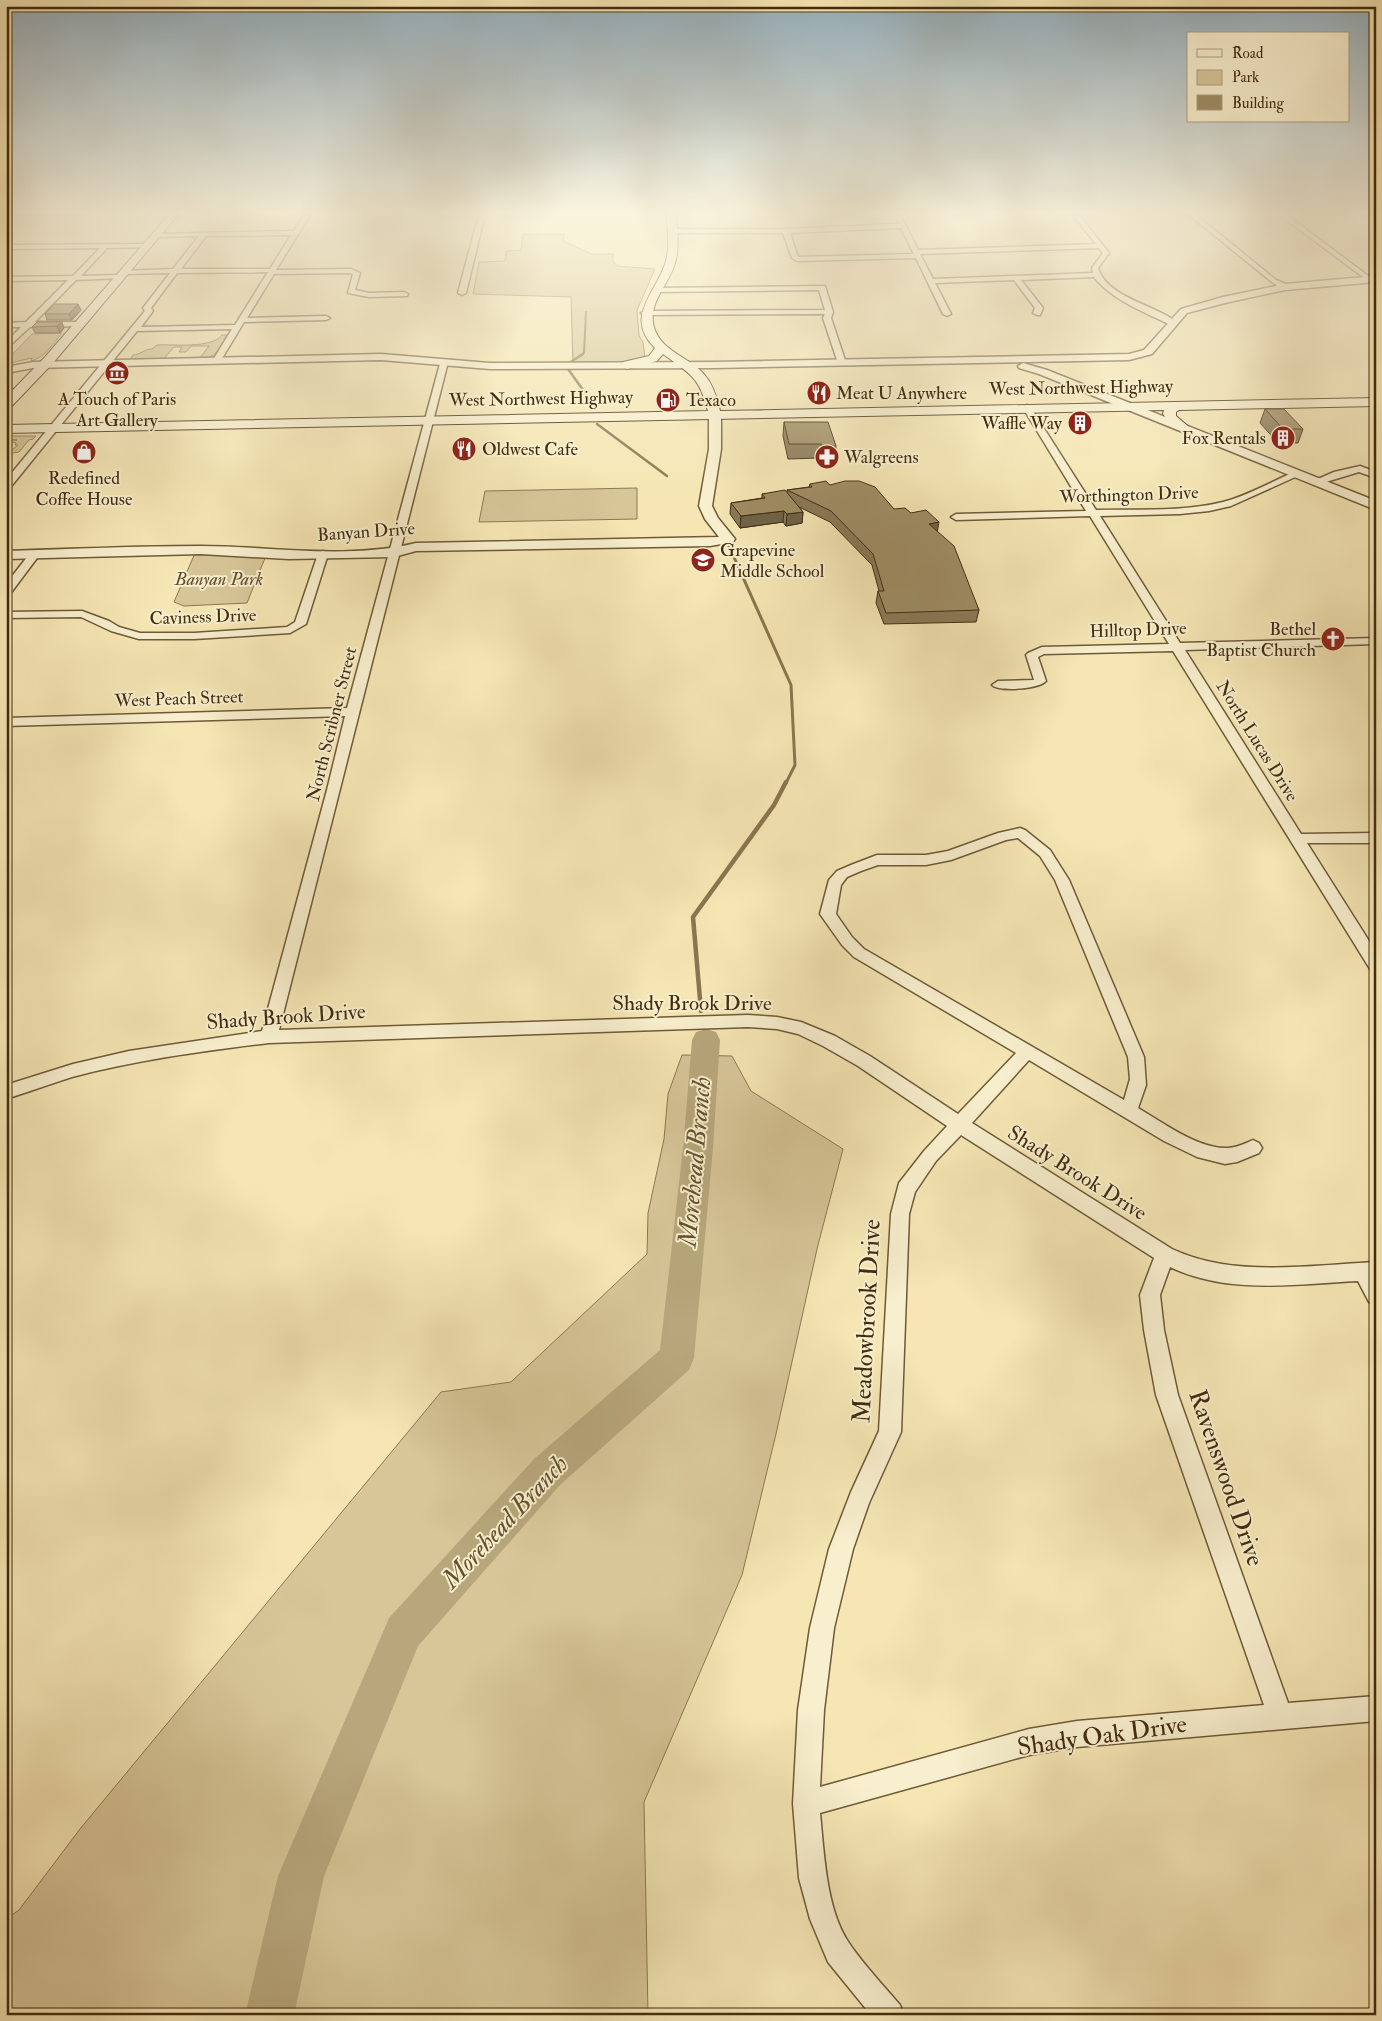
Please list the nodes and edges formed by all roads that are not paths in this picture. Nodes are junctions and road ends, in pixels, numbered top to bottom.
1 (49, 304) edge
2 (97, 304) edge
3 (150, 304) edge
4 (251, 304) edge
5 (651, 304) edge
6 (827, 304) edge
7 (942, 304) edge
8 (1036, 304) edge
9 (1137, 304) edge
10 (1206, 304) edge
11 (829, 312) junction
12 (646, 313) junction
13 (1037, 313) dead end
14 (947, 314) dead end
15 (326, 318) dead end
16 (241, 320) junction
17 (1174, 323) junction
18 (80, 324) junction
19 (6, 325) edge
20 (28, 325) junction
21 (236, 327) junction
22 (134, 329) junction
23 (6, 347) edge
24 (662, 348) junction
25 (1063, 359) junction
26 (217, 360) junction
27 (986, 360) junction
28 (108, 362) junction
29 (444, 362) junction
30 (842, 363) junction
31 (45, 364) junction
32 (627, 365) junction
33 (688, 365) junction
34 (6, 370) edge
35 (1062, 380) junction
36 (17, 396) junction
37 (1376, 402) edge
38 (6, 405) edge
39 (1122, 405) junction
40 (1177, 405) junction
41 (1027, 408) junction
42 (715, 415) junction
43 (430, 420) junction
44 (52, 428) junction
45 (1182, 428) junction
46 (6, 429) edge
47 (36, 429) junction
48 (1376, 468) edge
49 (1360, 469) junction
50 (1297, 474) junction
51 (1376, 475) edge
52 (1316, 482) junction
53 (6, 487) edge
54 (1376, 506) edge
55 (1093, 514) junction
56 (956, 516) dead end
57 (394, 553) junction
58 (34, 554) junction
59 (323, 554) junction
60 (6, 555) edge
61 (6, 592) edge
62 (6, 615) edge
63 (1376, 641) edge
64 (1177, 646) junction
65 (998, 685) dead end
66 (352, 712) junction
67 (6, 722) edge
68 (1376, 838) edge
69 (1297, 839) junction
70 (1376, 965) edge
71 (269, 1036) junction
72 (1028, 1051) junction
73 (6, 1092) edge
74 (1127, 1110) junction
75 (960, 1125) junction
76 (1253, 1148) dead end
77 (1166, 1256) junction
78 (1370, 1272) edge
79 (1376, 1296) edge
80 (1376, 1708) edge
81 (1280, 1715) junction
82 (806, 1804) junction
83 (890, 2015) edge

1 - 20 street
2 - 18 main road
3 - 22 street
4 - 16 street
5 - 12 main road
6 - 11 street
7 - 14 street
8 - 13 street
9 - 17 street
10 - 17 street
11 - 12 street
11 - 30 street
12 - 24 main road
15 - 16 street
16 - 21 street
17 - 25 street
18 - 20 street
18 - 31 main road
19 - 20 street
20 - 23 street
21 - 22 street
21 - 26 street
22 - 28 street
24 - 32 main road
24 - 33 main road
25 - 27 street
25 - 35 street
26 - 28 street
26 - 29 street
27 - 30 street
27 - 35 street
28 - 31 street
28 - 44 street
29 - 32 street
29 - 43 street, North Scribner Street
30 - 33 street
31 - 34 street
31 - 36 main road
32 - 33 street
33 - 42 main road
35 - 39 street
36 - 38 main road
36 - 47 main road
37 - 40 main road, West Northwest Highway
39 - 40 main road, West Northwest Highway
39 - 41 main road, West Northwest Highway
39 - 45 street
40 - 45 main road
41 - 42 main road, West Northwest Highway
41 - 55 street, North Lucas Drive
42 - 43 main road, West Northwest Highway
42 - 57 street, Banyan Drive
43 - 44 main road, West Northwest Highway
43 - 57 street, North Scribner Street
44 - 47 main road, West Northwest Highway
44 - 53 street
45 - 50 street
46 - 47 main road, West Northwest Highway
48 - 49 street
49 - 51 street
49 - 52 street
50 - 52 street
50 - 55 street, Worthington Drive
52 - 54 street
55 - 56 street, Worthington Drive
55 - 64 street, North Lucas Drive
57 - 59 street, Banyan Drive
57 - 66 street, North Scribner Street
58 - 59 street, Banyan Drive
58 - 60 street, Banyan Drive
58 - 61 street
59 - 62 street, Caviness Drive
63 - 64 street, Hilltop Drive
64 - 65 street, Hilltop Drive
64 - 69 street, North Lucas Drive
66 - 67 street, West Peach Street
66 - 71 street, North Scribner Street
68 - 69 street
69 - 70 street, North Lucas Drive
71 - 73 street, Shady Brook Drive
71 - 75 street, Shady Brook Drive
72 - 74 street
72 - 74 street
72 - 75 street, Meadowbrook Drive
74 - 76 street
75 - 77 street, Shady Brook Drive
75 - 82 street, Meadowbrook Drive
77 - 78 street, Shady Brook Drive
77 - 81 street, Ravenswood Drive
78 - 79 street
80 - 81 street, Shady Oak Drive
81 - 82 street, Shady Oak Drive
82 - 83 street, Meadowbrook Drive

